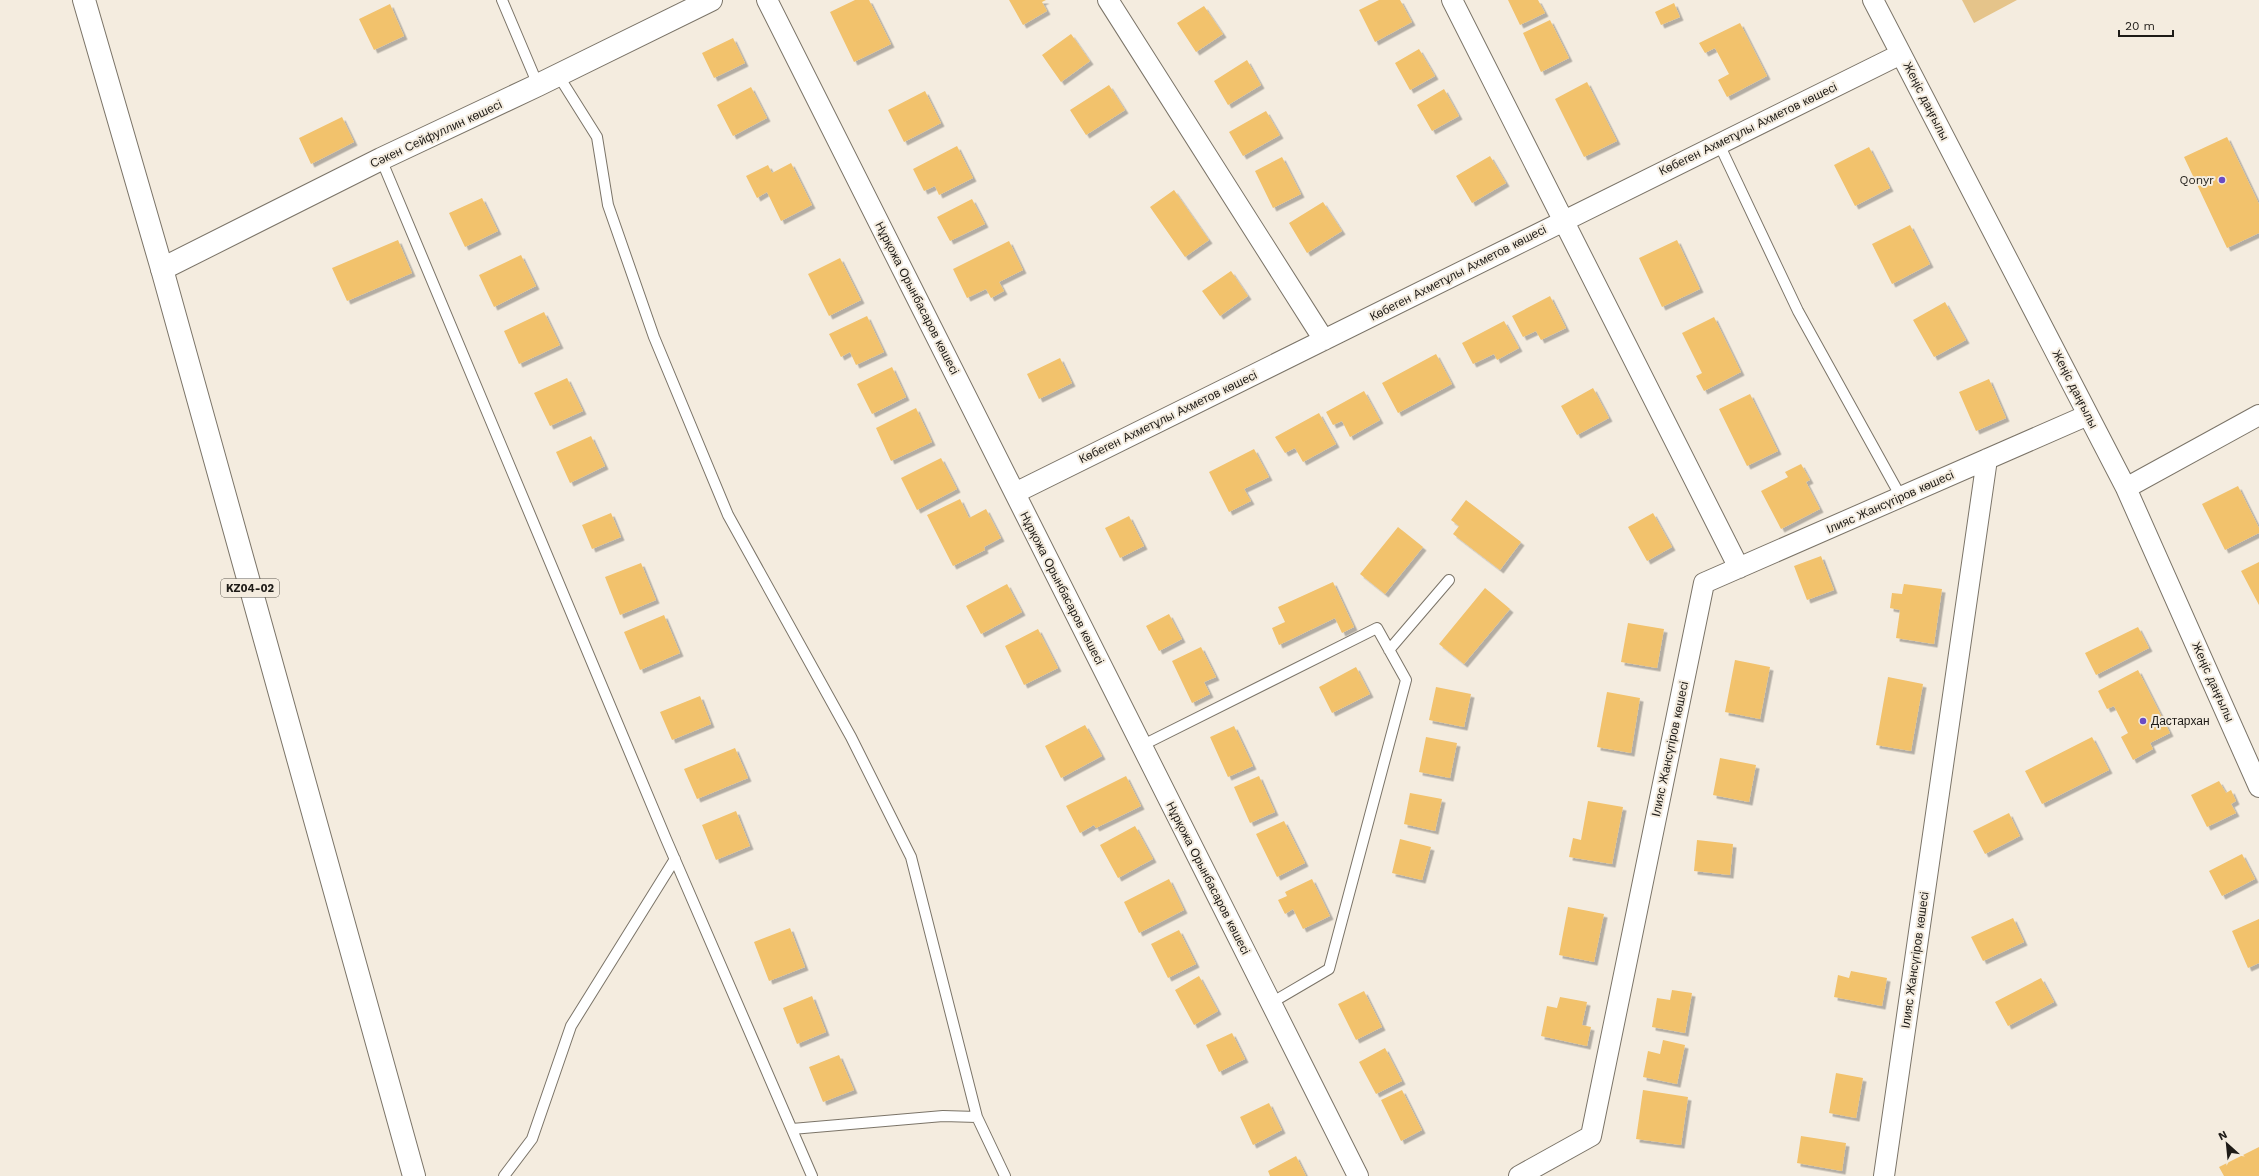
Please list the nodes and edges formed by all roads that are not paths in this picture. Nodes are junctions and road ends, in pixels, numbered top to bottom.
1 (84, 0) edge
2 (502, 0) edge
3 (711, 0) edge
4 (767, 0) edge
5 (1108, 0) edge
6 (1452, 0) edge
7 (1873, 0) edge
8 (1901, 54) junction
9 (558, 75) junction
10 (538, 85) junction
11 (1719, 144) junction
12 (381, 159) junction
13 (1564, 220) junction
14 (162, 269) junction
15 (1324, 340) junction
16 (2088, 414) junction
17 (2259, 415) edge
18 (1987, 459) junction
19 (2126, 488) junction
20 (1015, 493) junction
21 (1901, 497) junction
22 (1739, 568) junction
23 (1449, 580) dead end
24 (1390, 650) junction
25 (1141, 746) junction
26 (2253, 756) edge
27 (2259, 787) edge
28 (674, 859) junction
29 (1271, 1003) junction
30 (977, 1117) junction
31 (792, 1129) junction
32 (414, 1176) edge
33 (504, 1176) edge
34 (812, 1176) edge
35 (1005, 1176) edge
36 (1358, 1176) edge
37 (1519, 1176) edge
38 (1884, 1176) edge

1 - 14 main road, KZ04-02
2 - 10 lane
3 - 9 main road, Сәкен Сейфуллин көшесі
4 - 20 street, Нұрқожа Орынбасаров көшесі
5 - 15 street
6 - 13 street
7 - 8 street, Жеңіс даңғылы
8 - 11 street, Көбеген Ахметұлы Ахметов көшесі
8 - 16 street, Жеңіс даңғылы
9 - 10 main road, Сәкен Сейфуллин көшесі
9 - 30 lane
10 - 12 main road, Сәкен Сейфуллин көшесі
11 - 13 street, Көбеген Ахметұлы Ахметов көшесі
11 - 21 lane
12 - 14 main road, Сәкен Сейфуллин көшесі
12 - 28 lane
13 - 15 street, Көбеген Ахметұлы Ахметов көшесі
13 - 22 street
14 - 32 main road, KZ04-02
15 - 20 street, Көбеген Ахметұлы Ахметов көшесі
16 - 18 street, Ілияс Жансүгіров көшесі
16 - 19 street, Жеңіс даңғылы
17 - 19 street
18 - 21 street, Ілияс Жансүгіров көшесі
18 - 38 street, Ілияс Жансүгіров көшесі
19 - 26 street, Жеңіс даңғылы
20 - 25 street, Нұрқожа Орынбасаров көшесі
21 - 22 street, Ілияс Жансүгіров көшесі
22 - 37 street, Ілияс Жансүгіров көшесі
23 - 24 lane
24 - 25 lane
24 - 29 lane
25 - 29 street, Нұрқожа Орынбасаров көшесі
26 - 27 street, Жеңіс даңғылы
28 - 31 lane
28 - 33 lane
29 - 36 street, Нұрқожа Орынбасаров көшесі
30 - 31 lane
30 - 35 lane
31 - 34 lane

